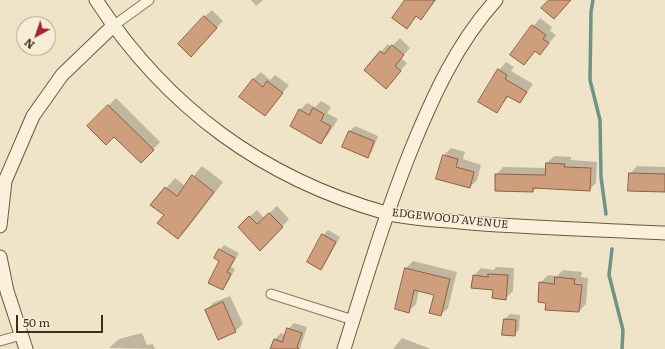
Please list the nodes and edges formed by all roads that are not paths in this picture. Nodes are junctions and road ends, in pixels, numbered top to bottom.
1 (96, 0) edge
2 (149, 0) edge
3 (496, 0) edge
4 (113, 26) junction
5 (387, 213) junction
6 (0, 226) edge
7 (665, 233) edge
8 (0, 257) edge
9 (271, 294) dead end
10 (353, 320) junction
11 (21, 335) junction
12 (0, 341) edge
13 (26, 349) edge
14 (344, 349) edge

1 - 4 street, EDGEWOOD AVENUE
2 - 4 street
3 - 5 street
4 - 5 street, EDGEWOOD AVENUE
4 - 6 street
5 - 7 street, EDGEWOOD AVENUE
5 - 10 street
8 - 11 street
9 - 10 street
10 - 14 street
11 - 12 street
11 - 13 street

